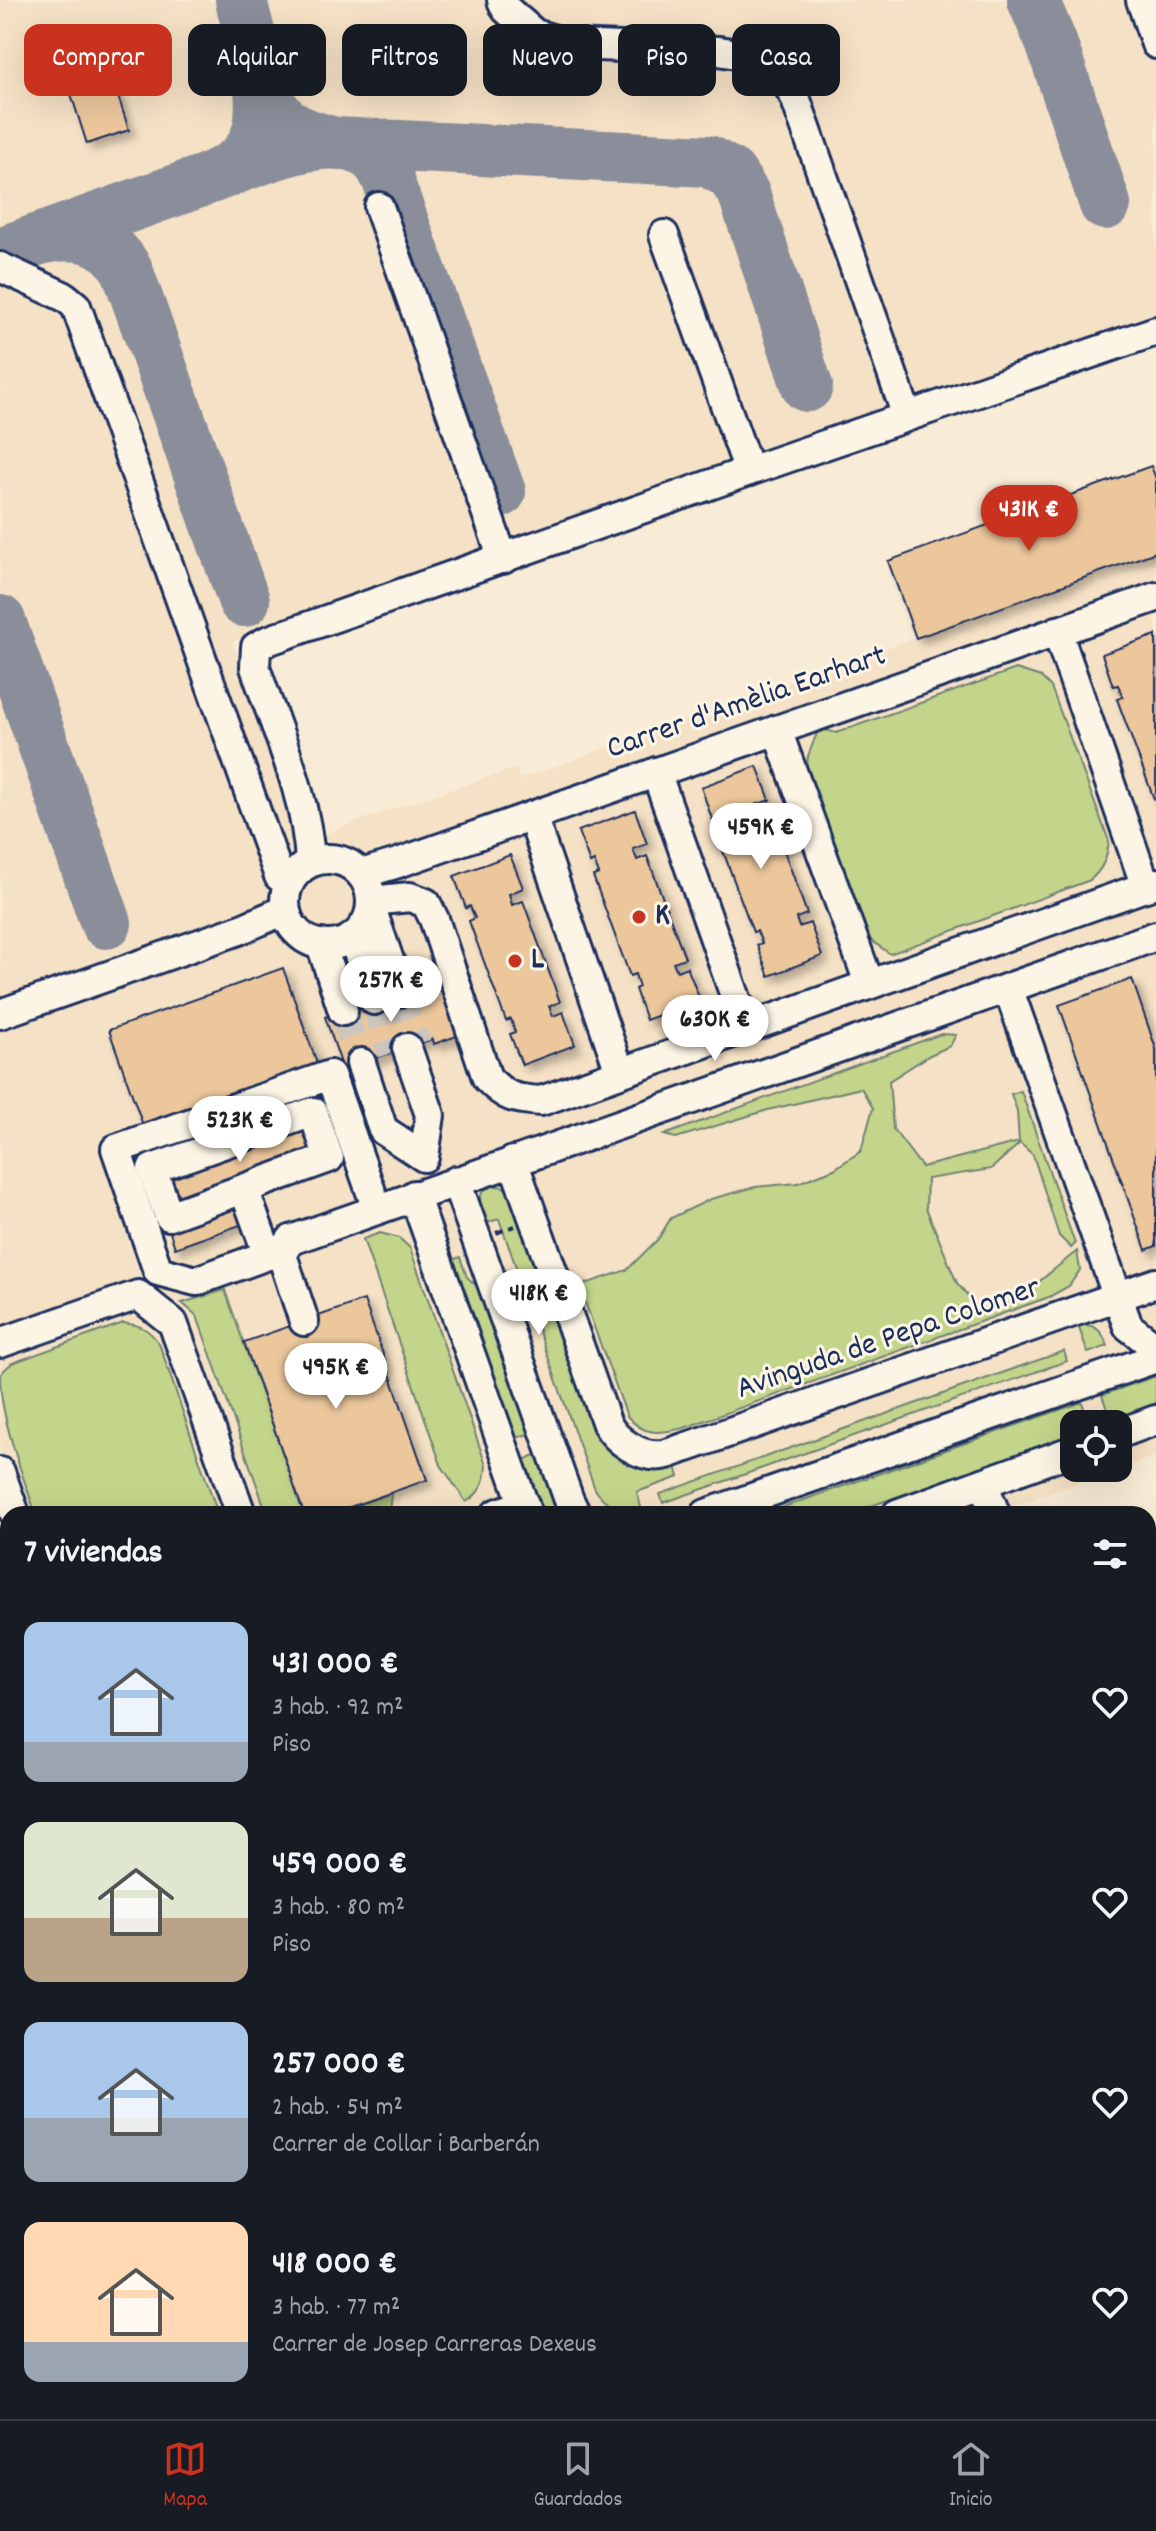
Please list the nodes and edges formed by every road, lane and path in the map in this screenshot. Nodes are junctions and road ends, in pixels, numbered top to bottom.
1 (502, 0) edge
2 (1141, 0) edge
3 (1156, 44) edge
4 (379, 207) dead end
5 (664, 235) dead end
6 (0, 267) edge
7 (1156, 331) edge
8 (907, 416) junction
9 (749, 471) junction
10 (503, 559) junction
11 (1156, 597) edge
12 (1057, 631) junction
13 (777, 730) junction
14 (656, 772) junction
15 (532, 816) junction
16 (301, 870) junction
17 (361, 874) junction
18 (1151, 885) edge
19 (285, 910) junction
20 (353, 926) junction
21 (1156, 936) edge
22 (869, 983) junction
23 (1008, 988) junction
24 (0, 1014) edge
25 (746, 1027) junction
26 (620, 1072) junction
27 (413, 1120) junction
28 (424, 1157) junction
29 (513, 1161) junction
30 (254, 1185) junction
31 (435, 1188) junction
32 (377, 1209) junction
33 (281, 1248) junction
34 (1156, 1283) edge
35 (1117, 1296) junction
36 (304, 1321) dead end
37 (1128, 1326) junction
38 (0, 1343) edge
39 (1156, 1348) edge
40 (1156, 1358) edge
41 (1110, 1375) junction
42 (1156, 1420) edge
43 (1132, 1429) edge
44 (1060, 1455) edge
45 (0, 1472) edge
46 (983, 1483) junction
47 (12, 1506) edge
48 (238, 1506) edge
49 (525, 1506) edge
50 (572, 1506) edge
51 (729, 1506) edge
52 (919, 1506) edge
53 (992, 1506) edge

1 - 8 street
2 - 3 street
4 - 10 street
5 - 9 street
6 - 16 street
7 - 8 street
8 - 9 street
9 - 10 street
10 - 16 street
11 - 12 street, Carrer d'Amèlia Earhart
12 - 13 street, Carrer d'Amèlia Earhart
12 - 18 street
13 - 14 street, Carrer d'Amèlia Earhart
13 - 22 street
14 - 15 street, Carrer d'Amèlia Earhart
14 - 25 street
15 - 17 street, Carrer d'Amèlia Earhart
15 - 26 street
16 - 17 street
16 - 19 street
17 - 20 street
18 - 22 street
19 - 20 street
19 - 24 street
20 - 20 street
20 - 26 street
21 - 23 street
22 - 25 street
23 - 29 street
23 - 35 street
25 - 26 street
27 - 27 street
27 - 28 street
27 - 28 street
28 - 31 street
29 - 31 street
29 - 35 street, Avinguda de Pepa Colomer
30 - 30 street
30 - 33 street
31 - 32 street
31 - 49 street
31 - 50 street
32 - 33 street
32 - 33 street
33 - 36 street
34 - 35 street, Avinguda de Pepa Colomer
35 - 37 street
37 - 39 street
37 - 41 street
38 - 48 street
40 - 41 street
41 - 51 street
42 - 43 street
44 - 46 street
45 - 47 street
46 - 52 street
46 - 53 street

